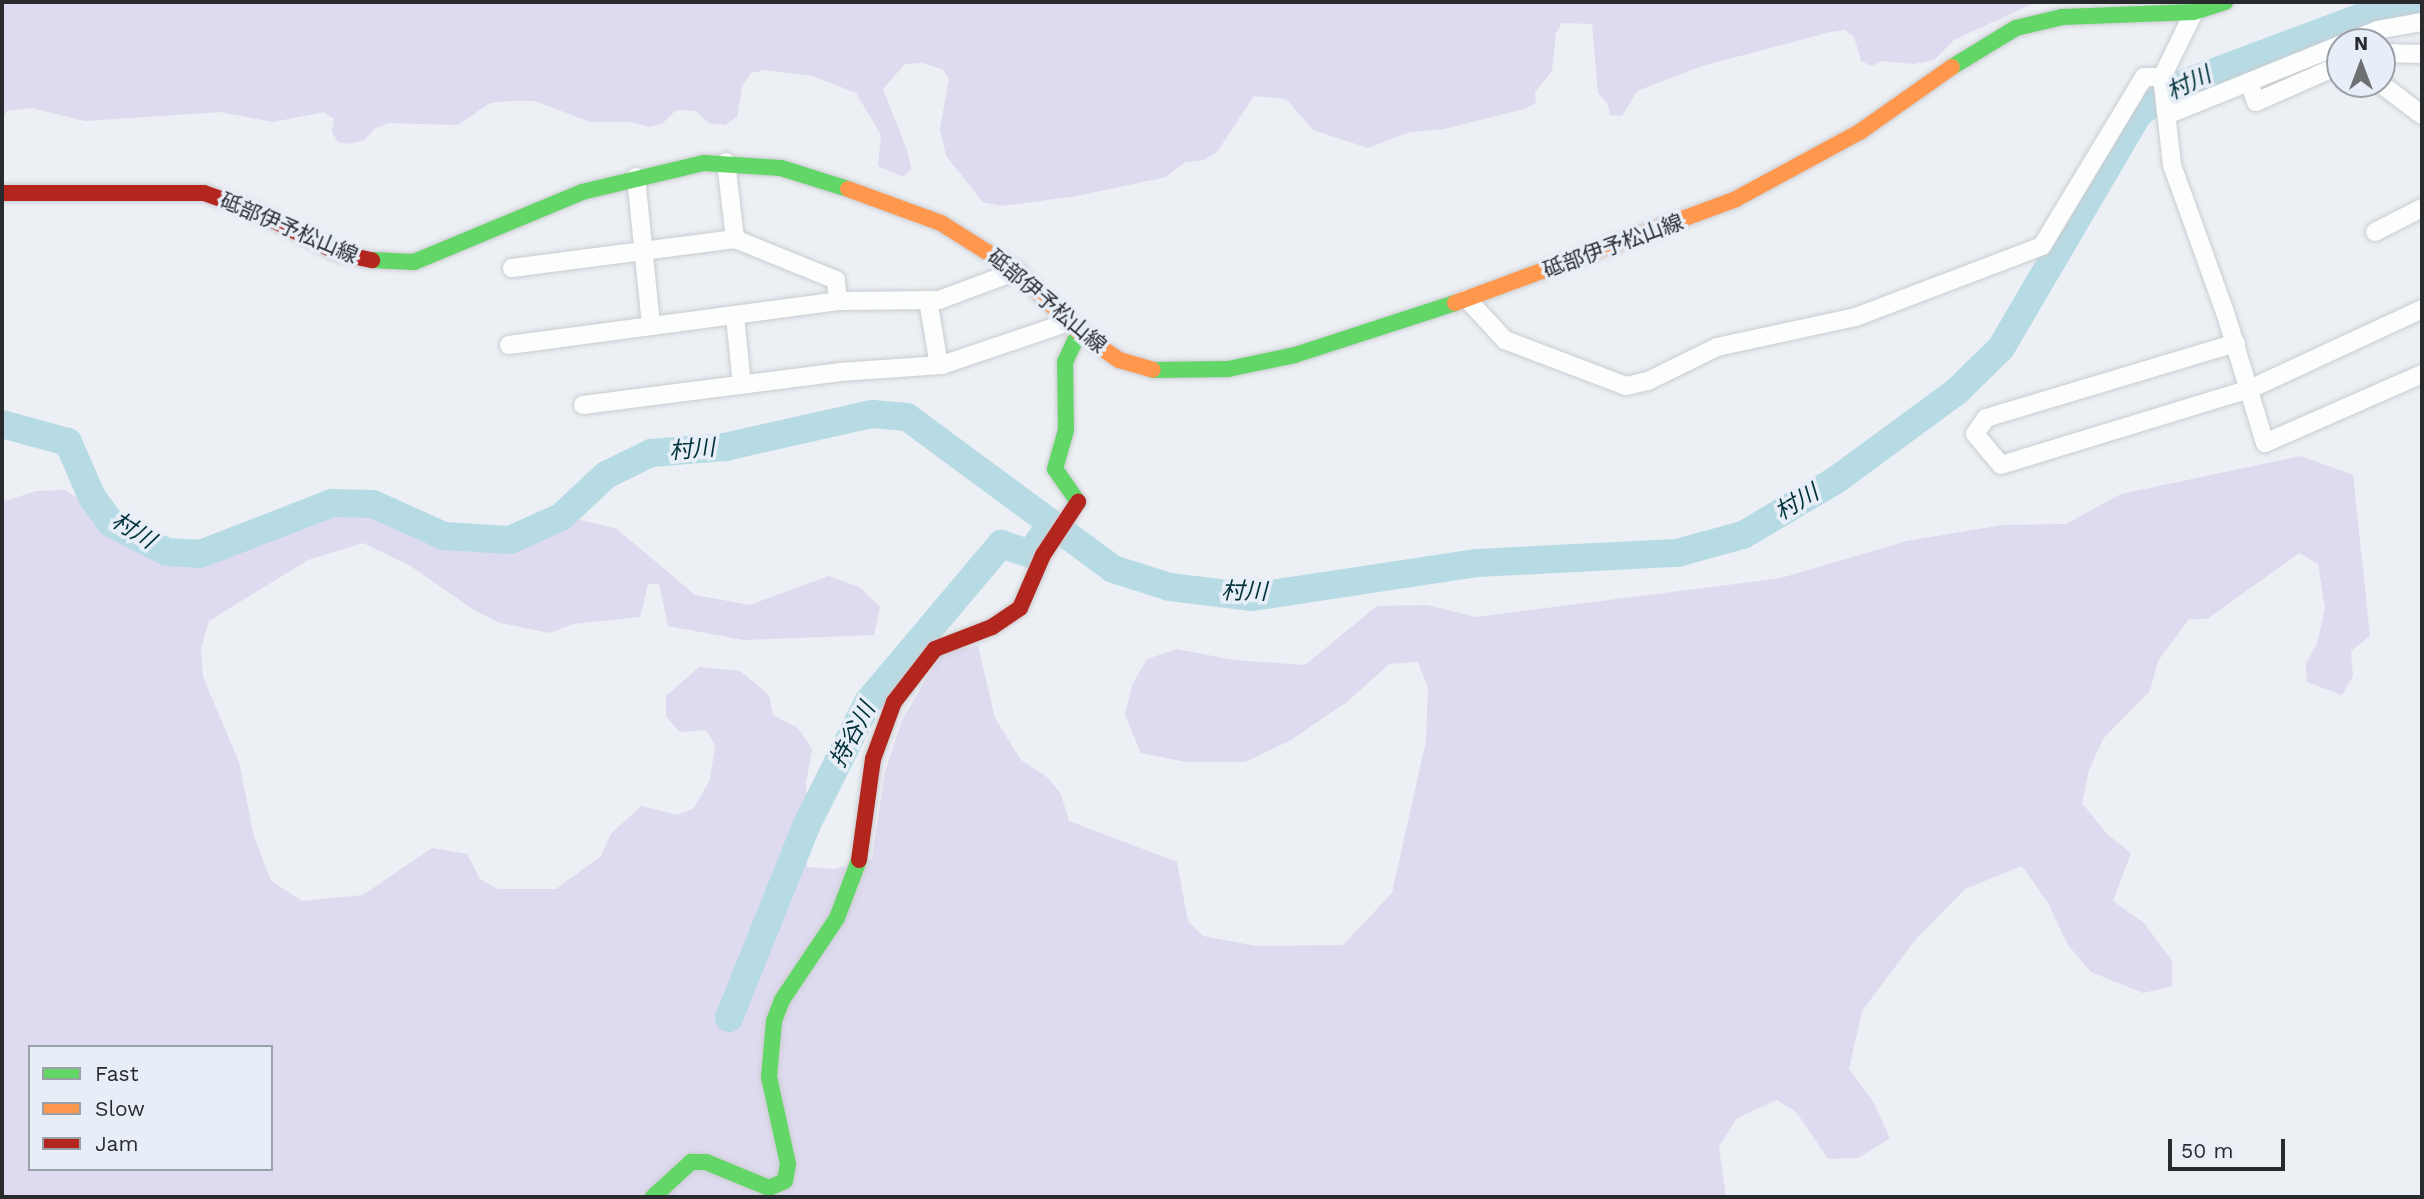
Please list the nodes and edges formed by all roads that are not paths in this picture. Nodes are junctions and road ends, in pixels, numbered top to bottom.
1 (2225, 2) edge
2 (2194, 12) junction
3 (2422, 22) edge
4 (2388, 28) edge
5 (2326, 51) edge
6 (2422, 54) edge
7 (2396, 55) edge
8 (2326, 71) edge
9 (2162, 77) junction
10 (2249, 82) junction
11 (2396, 95) edge
12 (2167, 111) junction
13 (2422, 115) edge
14 (726, 162) junction
15 (636, 177) junction
16 (2, 193) edge
17 (2422, 208) edge
18 (2375, 232) dead end
19 (735, 239) junction
20 (643, 254) junction
21 (512, 268) dead end
22 (1017, 271) junction
23 (1467, 299) junction
24 (929, 300) junction
25 (838, 301) junction
26 (2422, 309) edge
27 (735, 317) junction
28 (651, 325) junction
29 (1074, 327) junction
30 (2236, 343) junction
31 (509, 345) dead end
32 (939, 365) junction
33 (2422, 374) edge
34 (742, 385) junction
35 (2250, 389) junction
36 (583, 405) dead end
37 (653, 1197) edge

1 - 2 main road, 砥部伊予松山線
2 - 9 street
2 - 23 main road, 砥部伊予松山線
3 - 4 street
5 - 10 street
6 - 7 street
8 - 10 street
9 - 12 street
9 - 23 street
10 - 12 street
11 - 13 street
12 - 30 street
14 - 15 main road, 砥部伊予松山線
14 - 19 street
14 - 22 main road, 砥部伊予松山線
15 - 16 main road, 砥部伊予松山線
15 - 20 street
17 - 18 street
19 - 20 street
19 - 25 street
20 - 21 street
20 - 28 street
22 - 24 street
22 - 29 main road, 砥部伊予松山線
23 - 29 main road, 砥部伊予松山線
24 - 25 street
24 - 32 street
25 - 27 street
26 - 35 street
27 - 28 street
27 - 34 street
28 - 31 street
29 - 32 street
29 - 37 main road
30 - 35 street
30 - 35 street
32 - 34 street
33 - 35 street
34 - 36 street

